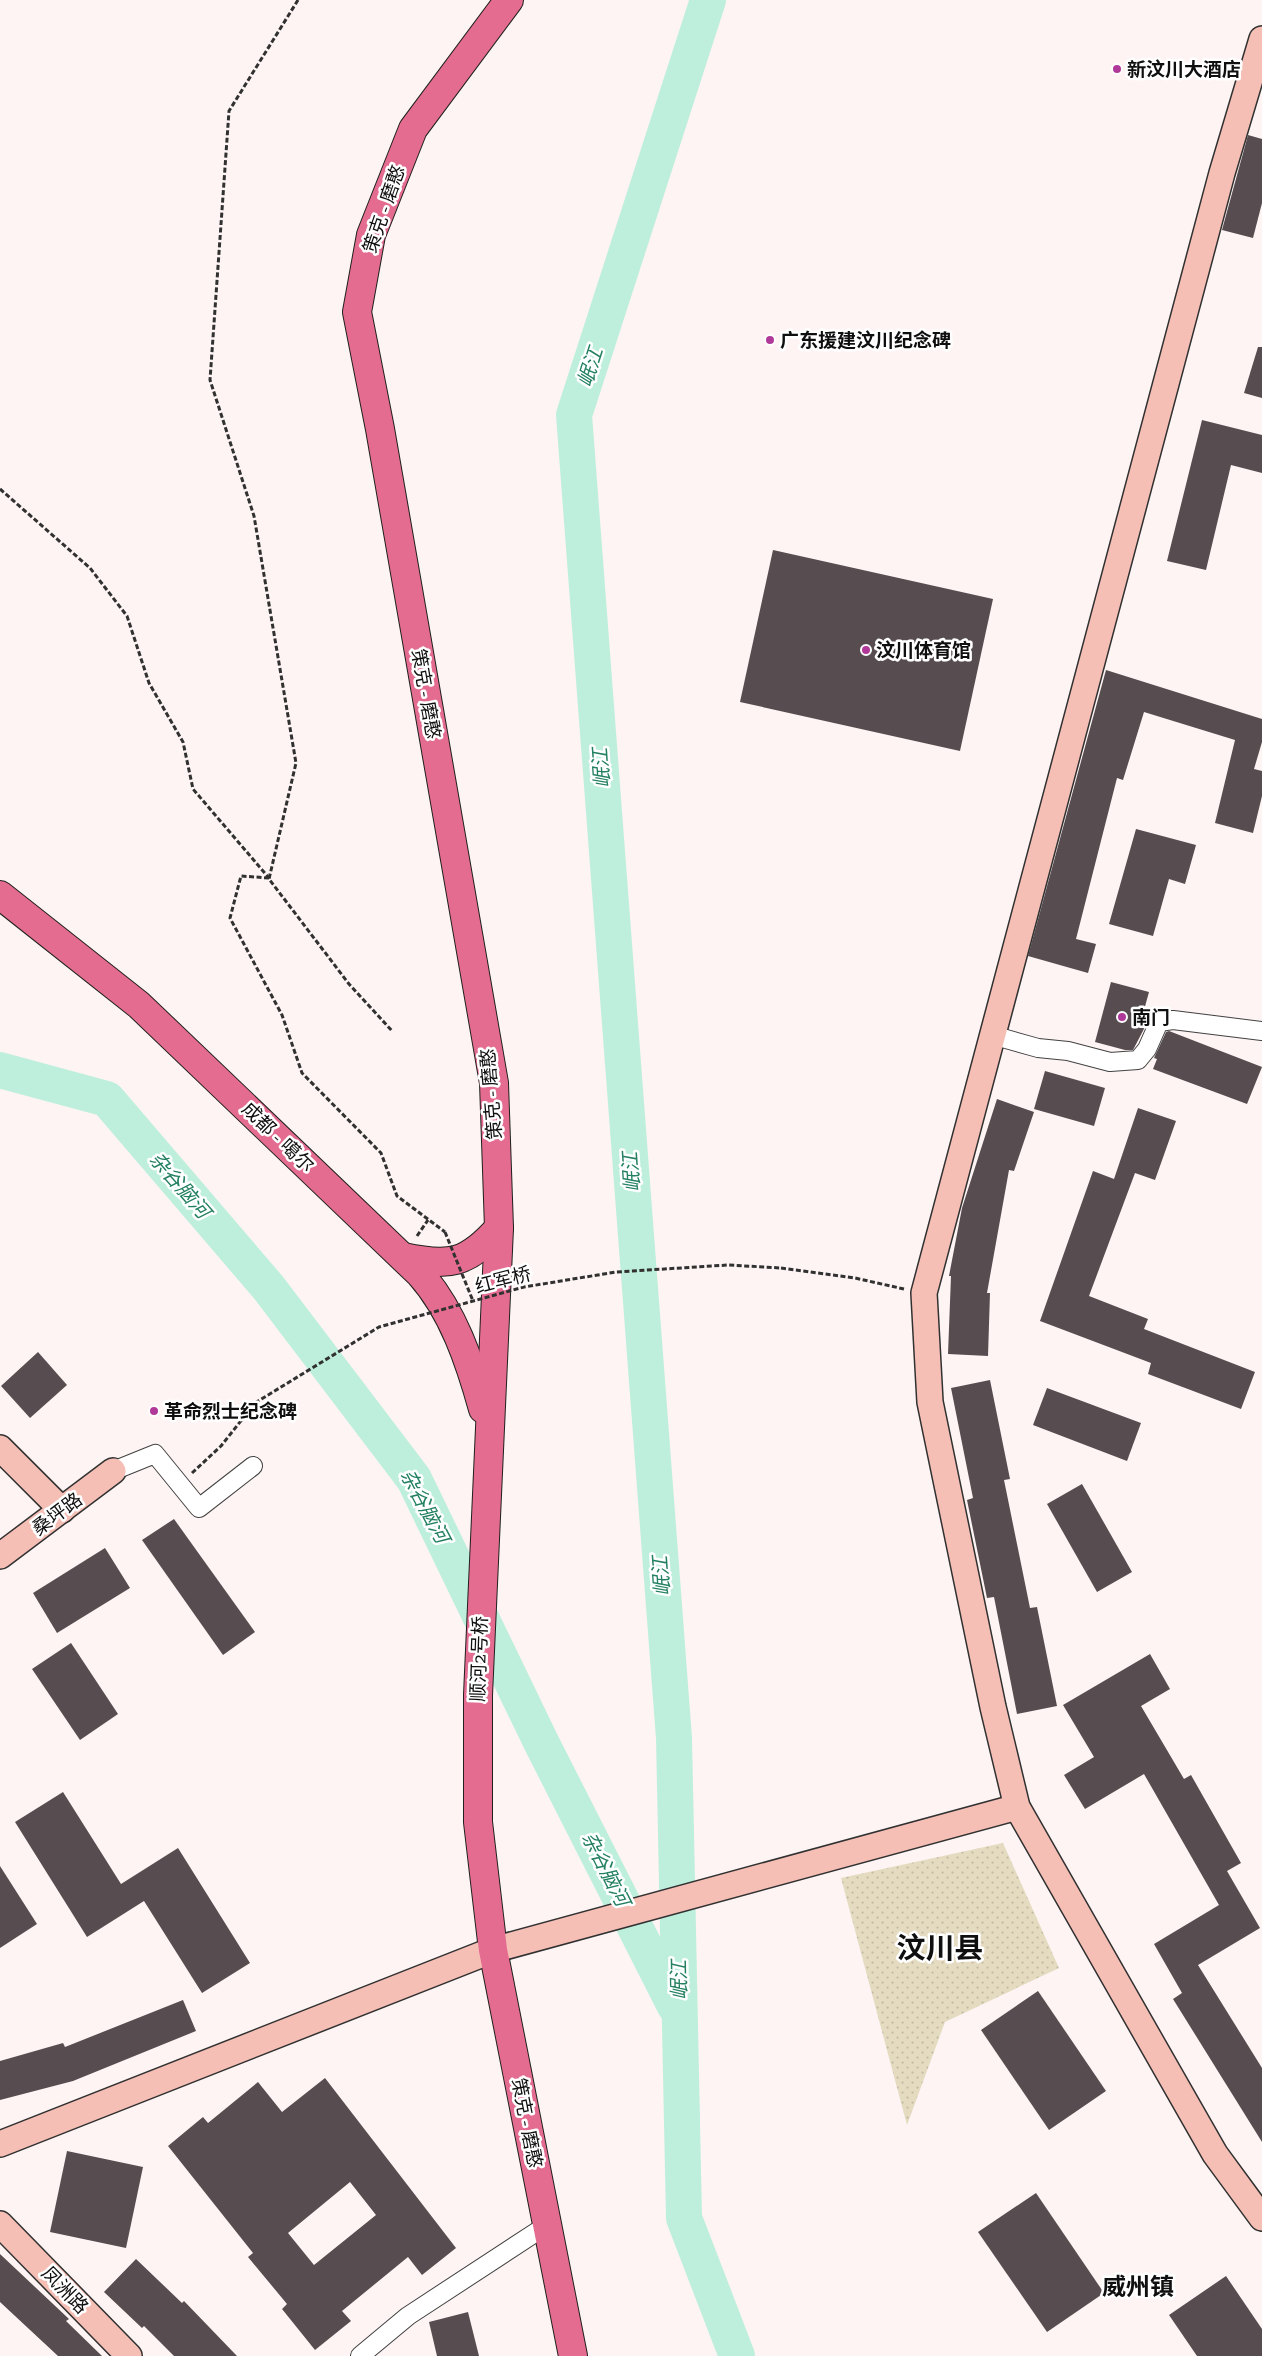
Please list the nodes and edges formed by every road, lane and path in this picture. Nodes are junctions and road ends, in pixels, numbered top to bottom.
1 (298, 0) edge
2 (509, 0) edge
3 (1262, 39) edge
4 (0, 489) edge
5 (269, 878) junction
6 (0, 895) edge
7 (1262, 1030) edge
8 (393, 1032) dead end
9 (992, 1035) junction
10 (499, 1228) junction
11 (411, 1266) junction
12 (924, 1293) junction
13 (473, 1301) junction
14 (489, 1429) junction
15 (0, 1448) edge
16 (252, 1466) dead end
17 (113, 1471) joint
18 (179, 1484) junction
19 (62, 1510) junction
20 (0, 1556) edge
21 (1017, 1807) junction
22 (486, 1889) joint
23 (493, 1950) junction
24 (0, 2144) edge
25 (1262, 2218) edge
26 (0, 2224) edge
27 (547, 2225) junction
28 (130, 2356) edge
29 (360, 2356) edge
30 (573, 2356) edge

1 - 5 path
2 - 10 highway, 策克 - 磨憨
3 - 9 street
4 - 5 path
5 - 8 path
5 - 13 path, bridge
6 - 11 highway, 成都 - 噶尔
7 - 9 street
9 - 12 street
10 - 11 highway
10 - 14 highway, 策克 - 磨憨
11 - 14 highway, 成都 - 噶尔
12 - 13 path, 红军桥, bridge
12 - 21 street
13 - 18 path, 红军桥, bridge
14 - 22 highway, 顺河2号桥
15 - 19 street
16 - 18 street
17 - 18 street
17 - 19 street, 桑坪路
19 - 20 street, 桑坪路
21 - 23 street
21 - 25 street
22 - 23 highway, 策克 - 磨憨
23 - 24 street
23 - 27 highway, 策克 - 磨憨
26 - 28 street, 凤洲路
27 - 29 street
27 - 30 highway, 策克 - 磨憨

